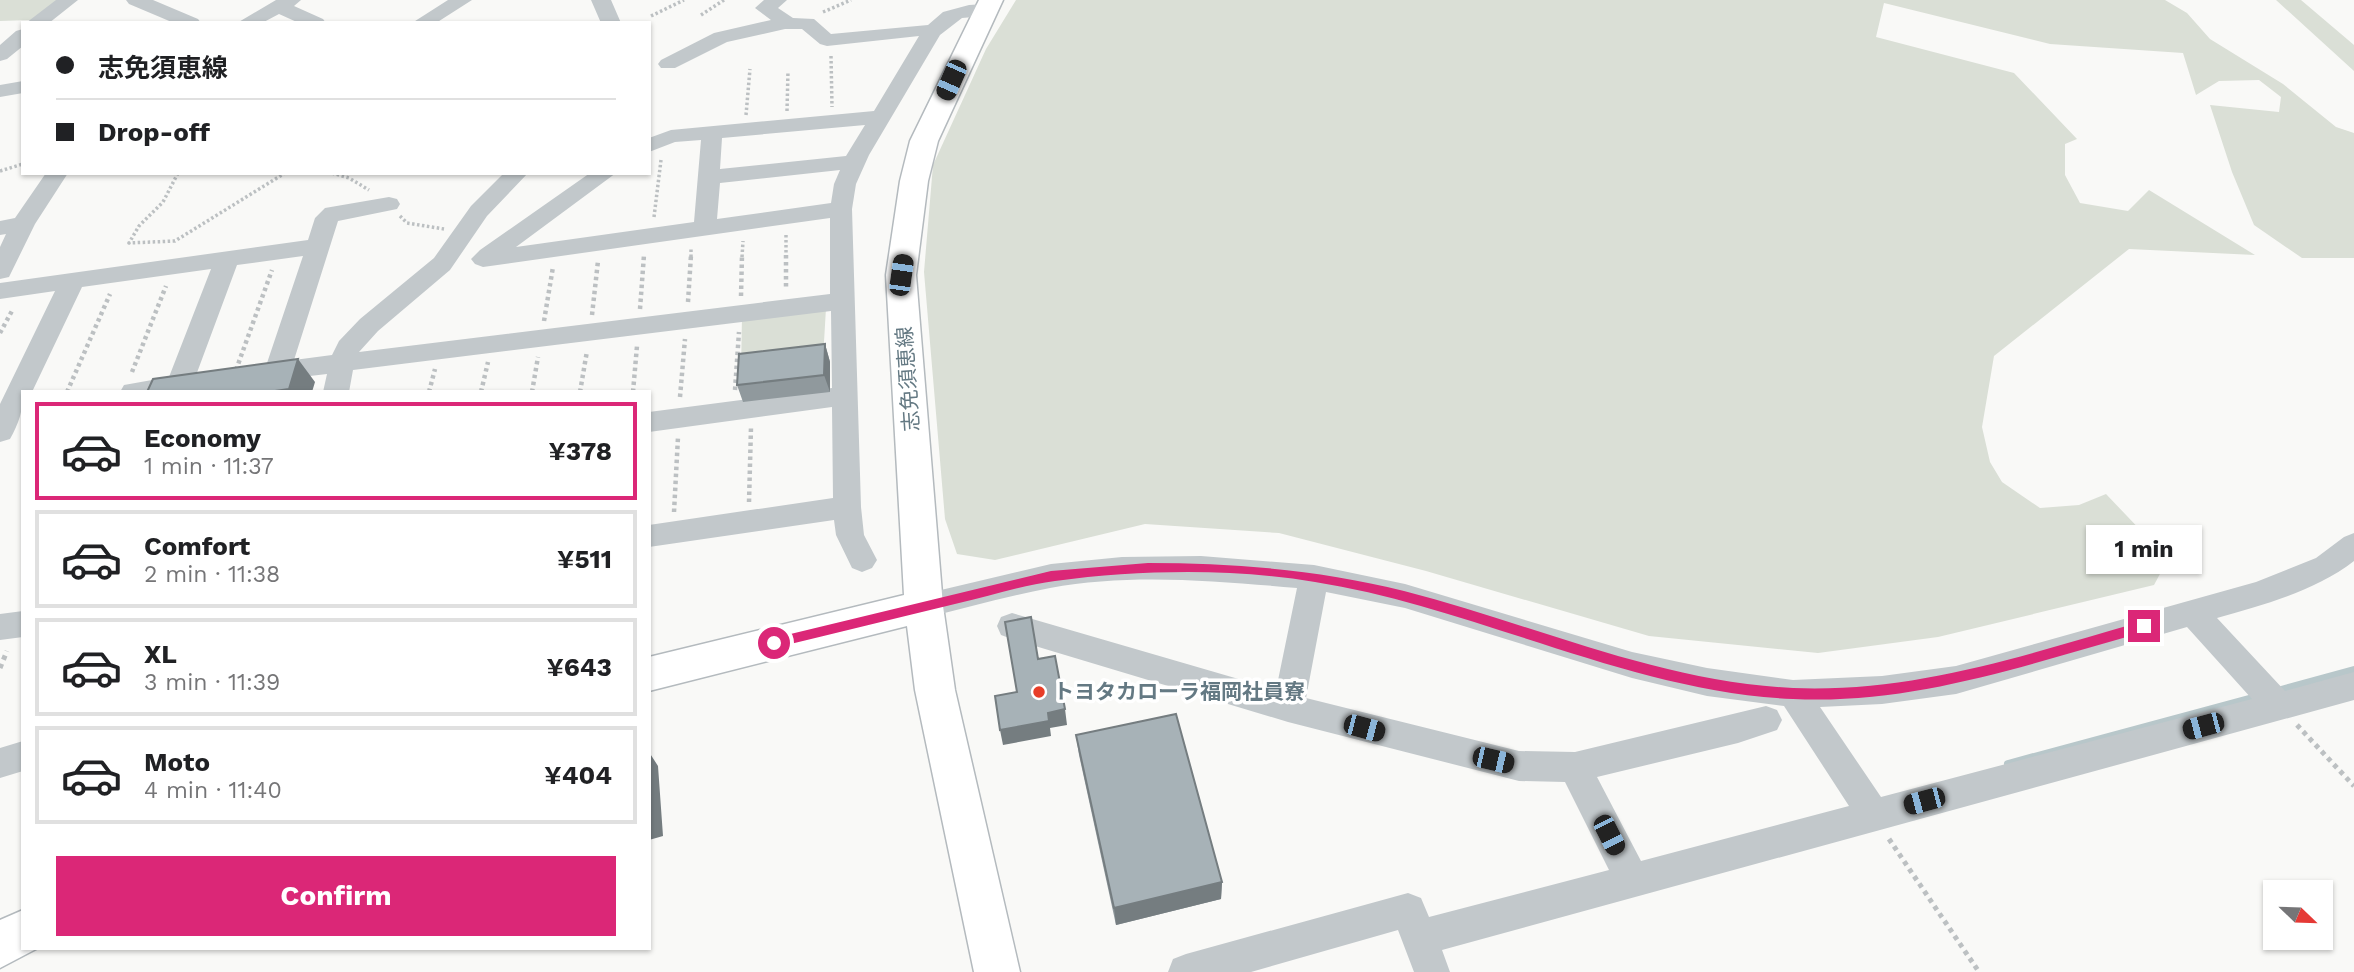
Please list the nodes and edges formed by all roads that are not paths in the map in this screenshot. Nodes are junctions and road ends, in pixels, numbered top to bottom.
1 (68, 0) edge
2 (136, 0) edge
3 (601, 0) edge
4 (777, 0) edge
5 (460, 1) edge
6 (287, 2) edge
7 (973, 5) edge
8 (38, 21) edge
9 (186, 21) edge
10 (251, 21) edge
11 (313, 21) edge
12 (425, 21) edge
13 (446, 21) edge
14 (610, 21) edge
15 (786, 23) junction
16 (932, 32) junction
17 (21, 36) edge
18 (0, 55) edge
19 (668, 64) dead end
20 (21, 86) edge
21 (0, 91) edge
22 (883, 117) junction
23 (712, 132) junction
24 (656, 143) edge
25 (855, 162) junction
26 (55, 175) edge
27 (515, 175) edge
28 (602, 175) edge
29 (709, 177) junction
30 (389, 204) dead end
31 (841, 209) junction
32 (11, 226) edge
33 (699, 229) junction
34 (318, 246) junction
35 (5, 250) edge
36 (227, 259) junction
37 (483, 259) junction
38 (442, 264) junction
39 (0, 271) edge
40 (73, 280) junction
41 (0, 291) edge
42 (842, 301) junction
43 (342, 361) junction
44 (277, 371) junction
45 (233, 377) edge
46 (206, 381) edge
47 (179, 385) junction
48 (131, 386) edge
49 (336, 390) edge
50 (846, 396) junction
51 (8, 415) edge
52 (651, 422) edge
53 (847, 507) junction
54 (661, 534) edge
55 (2354, 545) edge
56 (862, 560) dead end
57 (1314, 577) junction
58 (924, 606) junction
59 (2192, 612) junction
60 (21, 624) edge
61 (1012, 626) edge
62 (0, 627) edge
63 (651, 674) edge
64 (2354, 686) edge
65 (1793, 694) junction
66 (2279, 706) junction
67 (1288, 708) junction
68 (1766, 720) dead end
69 (21, 757) edge
70 (0, 763) edge
71 (1575, 767) junction
72 (1873, 814) junction
73 (1632, 880) junction
74 (21, 933) edge
75 (1419, 938) junction
76 (0, 945) edge
77 (997, 972) edge
78 (1186, 972) edge
79 (1432, 972) edge

1 - 8 street
2 - 9 street
3 - 14 street
4 - 15 street
5 - 12 street
5 - 13 street
6 - 10 street
6 - 11 street
7 - 16 street
7 - 58 main road, 志免須恵線
15 - 16 street
15 - 19 street
16 - 22 street
17 - 18 street
20 - 21 street
22 - 23 street
22 - 25 street
23 - 24 street
23 - 29 street
25 - 29 street
25 - 31 street
26 - 32 street
27 - 38 street
28 - 37 street
29 - 33 street
30 - 34 street
31 - 33 street
31 - 42 street
32 - 35 street
33 - 37 street
34 - 36 street
34 - 44 street
35 - 39 street
36 - 40 street
36 - 47 street
37 - 38 street
38 - 43 street
40 - 41 street
40 - 51 street
42 - 43 street
42 - 50 street
43 - 44 street
43 - 49 street
44 - 45 street
46 - 47 street
47 - 48 street
50 - 52 street
50 - 53 street
53 - 54 street
53 - 56 street
55 - 59 street
57 - 58 street
57 - 65 street
57 - 67 street
58 - 63 main road
58 - 77 main road, 志免須恵線
59 - 65 street
59 - 66 street
60 - 62 street
61 - 67 street
64 - 66 street
65 - 72 street
66 - 72 street
67 - 71 street
68 - 71 street
69 - 70 street
71 - 73 street
72 - 73 street
73 - 75 street
74 - 76 main road
75 - 78 street
75 - 79 street

